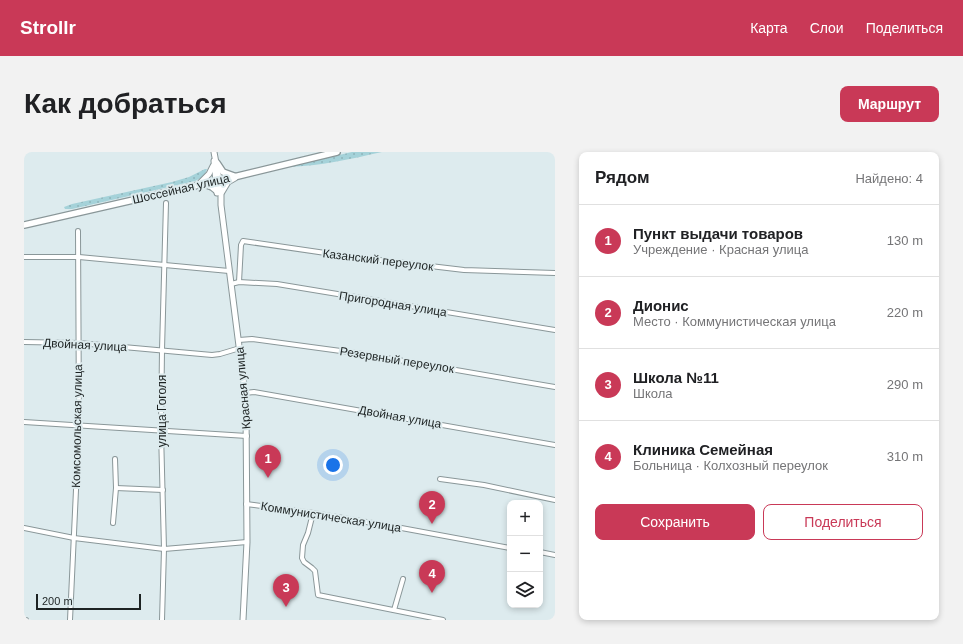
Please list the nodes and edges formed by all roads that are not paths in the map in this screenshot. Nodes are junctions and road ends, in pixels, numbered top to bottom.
1 (214, 152) edge
2 (337, 152) edge
3 (215, 163) junction
4 (238, 176) junction
5 (217, 180) junction
6 (199, 184) junction
7 (219, 193) junction
8 (166, 203) dead end
9 (24, 225) edge
10 (78, 232) dead end
11 (24, 257) edge
12 (79, 257) junction
13 (164, 264) junction
14 (229, 271) junction
15 (555, 273) edge
16 (239, 282) junction
17 (231, 284) junction
18 (555, 330) edge
19 (239, 340) junction
20 (24, 342) edge
21 (79, 343) junction
22 (240, 348) junction
23 (162, 350) junction
24 (555, 387) edge
25 (245, 393) junction
26 (24, 422) edge
27 (79, 426) junction
28 (161, 431) junction
29 (247, 436) junction
30 (555, 445) edge
31 (115, 459) dead end
32 (440, 479) dead end
33 (116, 488) junction
34 (163, 490) junction
35 (555, 500) edge
36 (246, 504) junction
37 (313, 513) junction
38 (114, 523) dead end
39 (24, 528) edge
40 (74, 538) junction
41 (247, 542) junction
42 (507, 547) edge
43 (164, 549) junction
44 (543, 553) edge
45 (555, 555) edge
46 (403, 579) dead end
47 (394, 610) junction
48 (70, 620) edge
49 (162, 620) edge
50 (243, 620) edge
51 (443, 620) edge

1 - 3 main road, Красная улица
2 - 4 highway, Шоссейная улица
3 - 4 highway
3 - 5 main road, Красная улица
3 - 6 main road
4 - 5 highway, Шоссейная улица
4 - 7 main road
5 - 6 highway, Шоссейная улица
5 - 7 main road, Красная улица
6 - 7 highway
6 - 9 highway, Шоссейная улица
7 - 14 main road, Красная улица
8 - 13 street, улица Гоголя
10 - 12 street, Комсомольская улица
11 - 12 street
12 - 13 street
12 - 21 street, Комсомольская улица
13 - 14 street
13 - 23 street, улица Гоголя
14 - 17 main road, Красная улица
15 - 16 street, Казанский переулок
16 - 17 street, Пригородная улица
16 - 18 street, Пригородная улица
17 - 19 main road, Красная улица
19 - 22 main road, Красная улица
19 - 24 street, Резервный переулок
20 - 21 street, Двойная улица
21 - 23 street, Двойная улица
21 - 27 street, Комсомольская улица
22 - 23 street, Двойная улица
22 - 25 main road, Красная улица
23 - 28 street, улица Гоголя
25 - 29 main road, Красная улица
25 - 30 street, Двойная улица
26 - 27 street
27 - 28 street
27 - 40 street, Комсомольская улица
28 - 29 street
28 - 34 street, улица Гоголя
29 - 36 main road, Красная улица
31 - 33 street
32 - 35 street
33 - 34 street
33 - 38 street
34 - 43 street, улица Гоголя
36 - 37 street, Коммунистическая улица
36 - 41 main road, Красная улица
37 - 42 street, Коммунистическая улица
37 - 47 street
39 - 40 street
40 - 43 street
40 - 48 street, Комсомольская улица
41 - 43 street
41 - 50 main road, Красная улица
43 - 49 street, улица Гоголя
44 - 45 street
46 - 47 street
47 - 51 street

